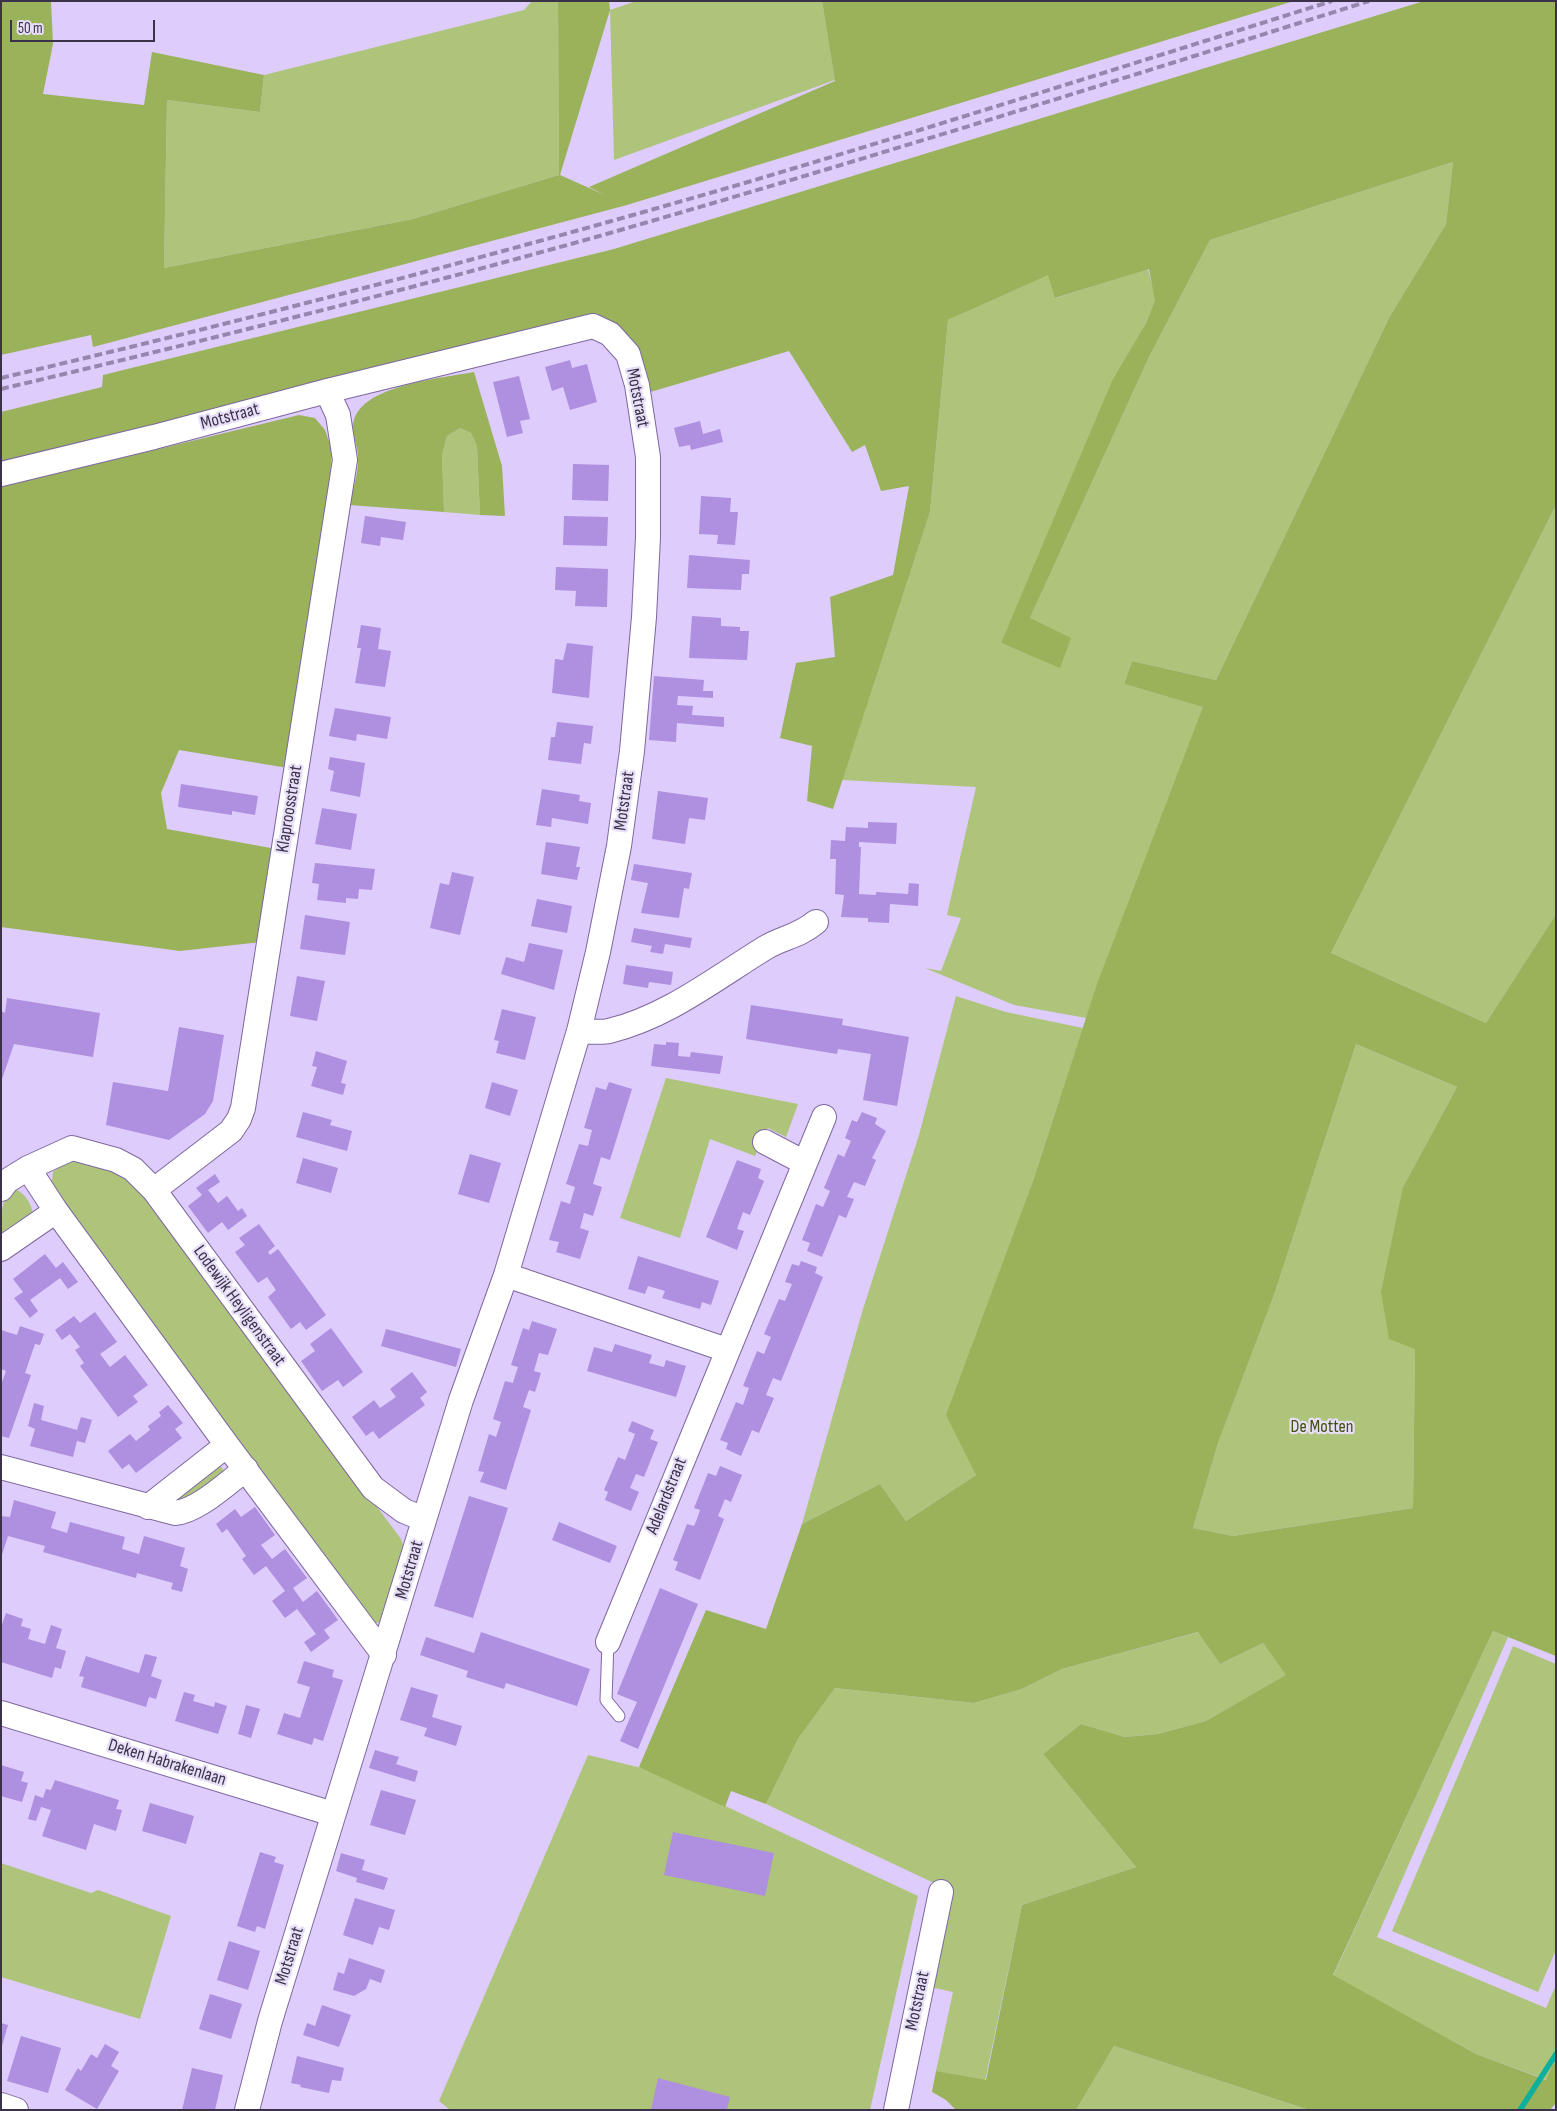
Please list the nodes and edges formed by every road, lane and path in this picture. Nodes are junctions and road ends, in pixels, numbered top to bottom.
1 (327, 391) junction
2 (1, 474) edge
3 (816, 922) dead end
4 (579, 1031) junction
5 (824, 1117) dead end
6 (766, 1142) dead end
7 (805, 1163) junction
8 (28, 1168) junction
9 (1, 1189) edge
10 (154, 1190) junction
11 (56, 1211) junction
12 (1, 1249) edge
13 (506, 1275) junction
14 (727, 1350) junction
15 (227, 1445) junction
16 (1, 1467) edge
17 (246, 1470) junction
18 (148, 1508) junction
19 (424, 1519) junction
20 (608, 1642) joint
21 (384, 1655) junction
22 (1, 1713) edge
23 (619, 1716) dead end
24 (333, 1814) junction
25 (941, 1892) dead end
26 (1, 2105) edge
27 (16, 2110) edge
28 (247, 2110) edge
29 (896, 2110) edge

1 - 2 street, Motstraat
1 - 4 street, Motstraat
1 - 10 street, Klaproosstraat
3 - 4 street
4 - 13 street, Motstraat
5 - 7 street, Adelardstraat
6 - 7 street
7 - 14 street, Adelardstraat
8 - 9 street, Lodewijk Heyligenstraat
8 - 10 street, Lodewijk Heyligenstraat
8 - 11 street
10 - 19 street, Lodewijk Heyligenstraat
11 - 12 street
11 - 15 street
13 - 14 street
13 - 19 street, Motstraat
14 - 20 street, Adelardstraat
15 - 17 street
15 - 18 street
16 - 18 street
17 - 18 street
17 - 21 street
19 - 21 street, Motstraat
20 - 23 lane
21 - 24 street, Motstraat
22 - 24 street, Deken Habrakenlaan
24 - 28 street, Motstraat
25 - 29 street, Motstraat
26 - 27 street

